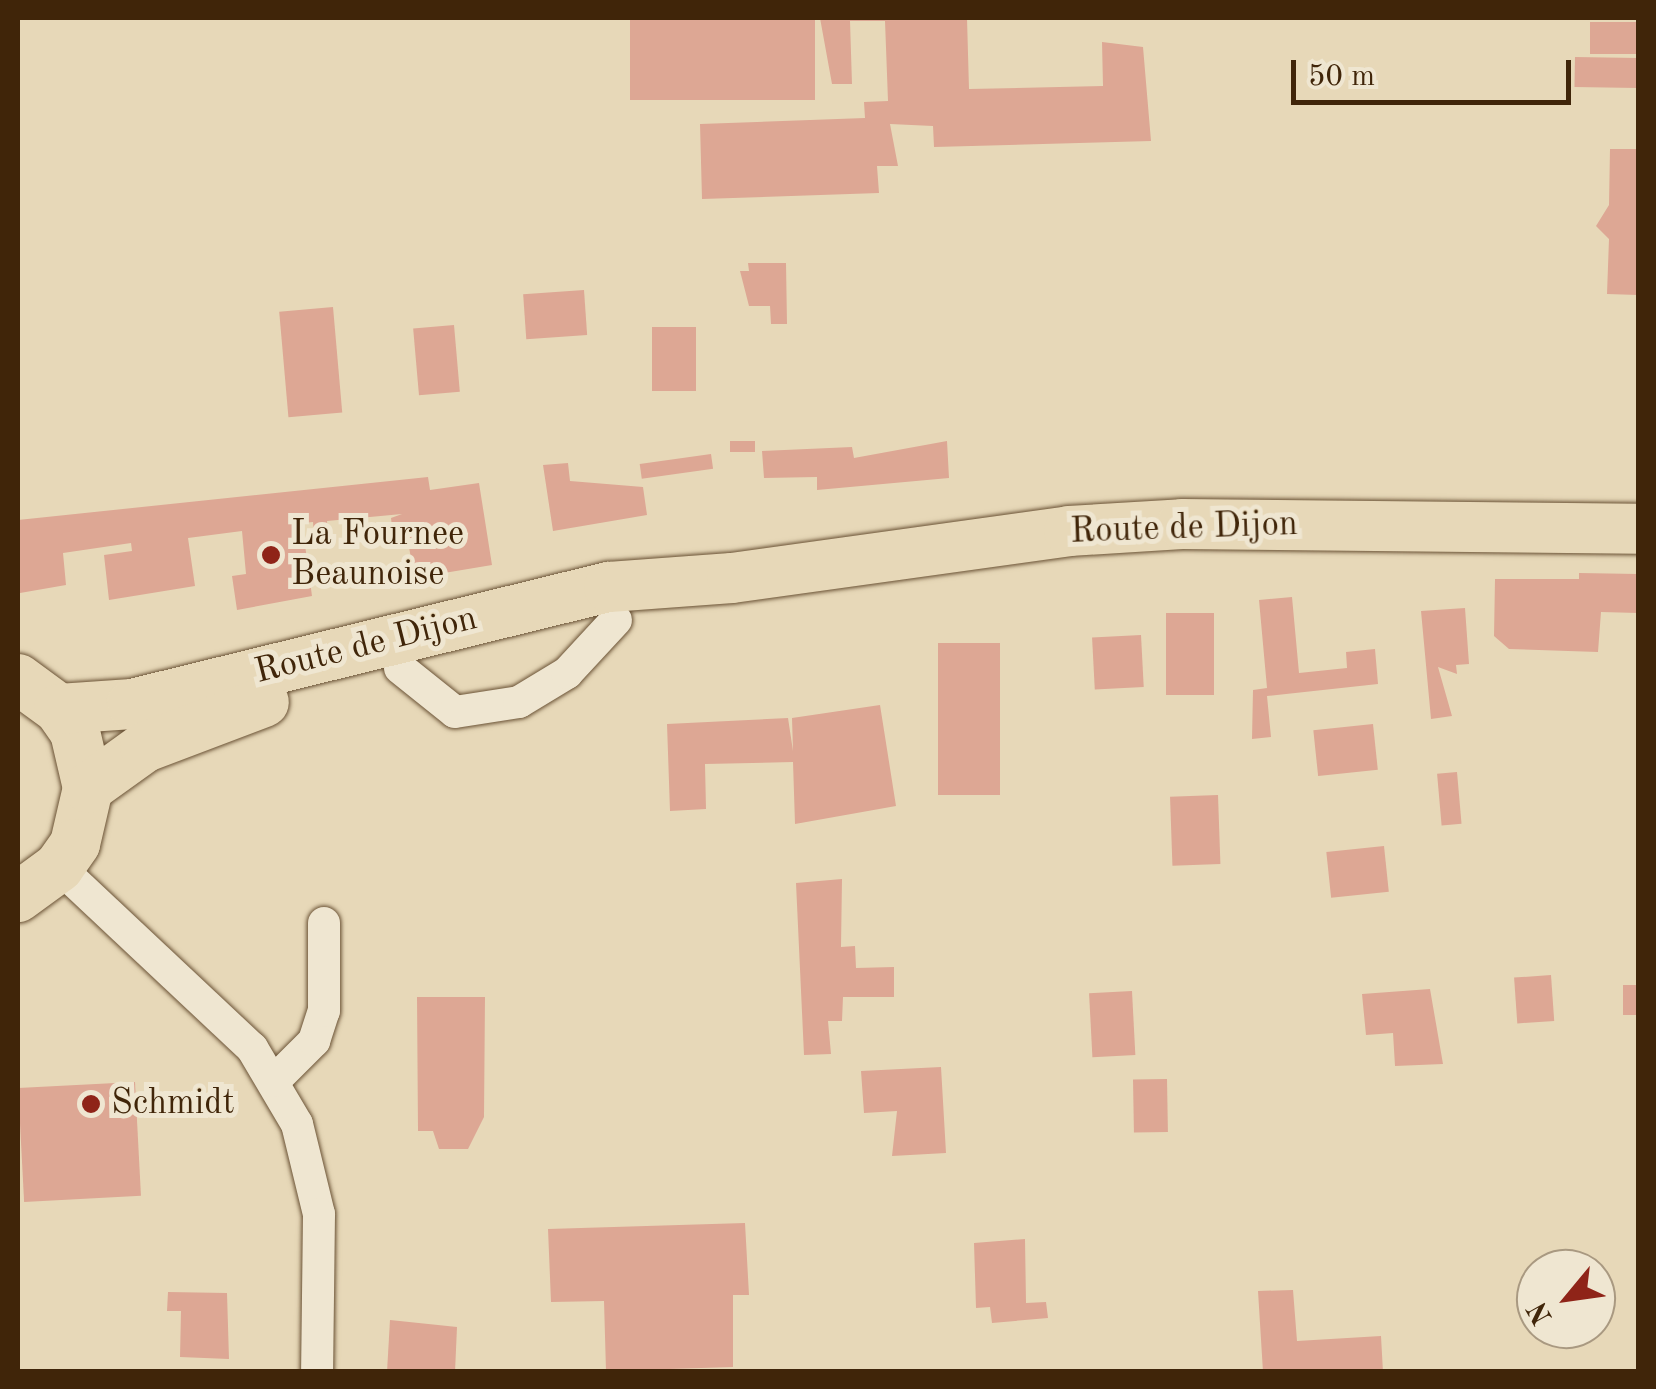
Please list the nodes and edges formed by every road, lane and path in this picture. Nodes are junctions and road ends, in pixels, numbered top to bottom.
1 (1638, 530) edge
2 (732, 578) junction
3 (18, 679) edge
4 (59, 709) junction
5 (88, 788) junction
6 (59, 868) junction
7 (18, 897) edge
8 (324, 923) dead end
9 (274, 1081) junction
10 (317, 1372) edge

1 - 2 main road, Route de Dijon
2 - 4 main road, Route de Dijon
2 - 5 main road, Route de Dijon
3 - 4 main road
4 - 5 main road
5 - 6 main road
6 - 7 main road
6 - 9 street
8 - 9 street
9 - 10 street

